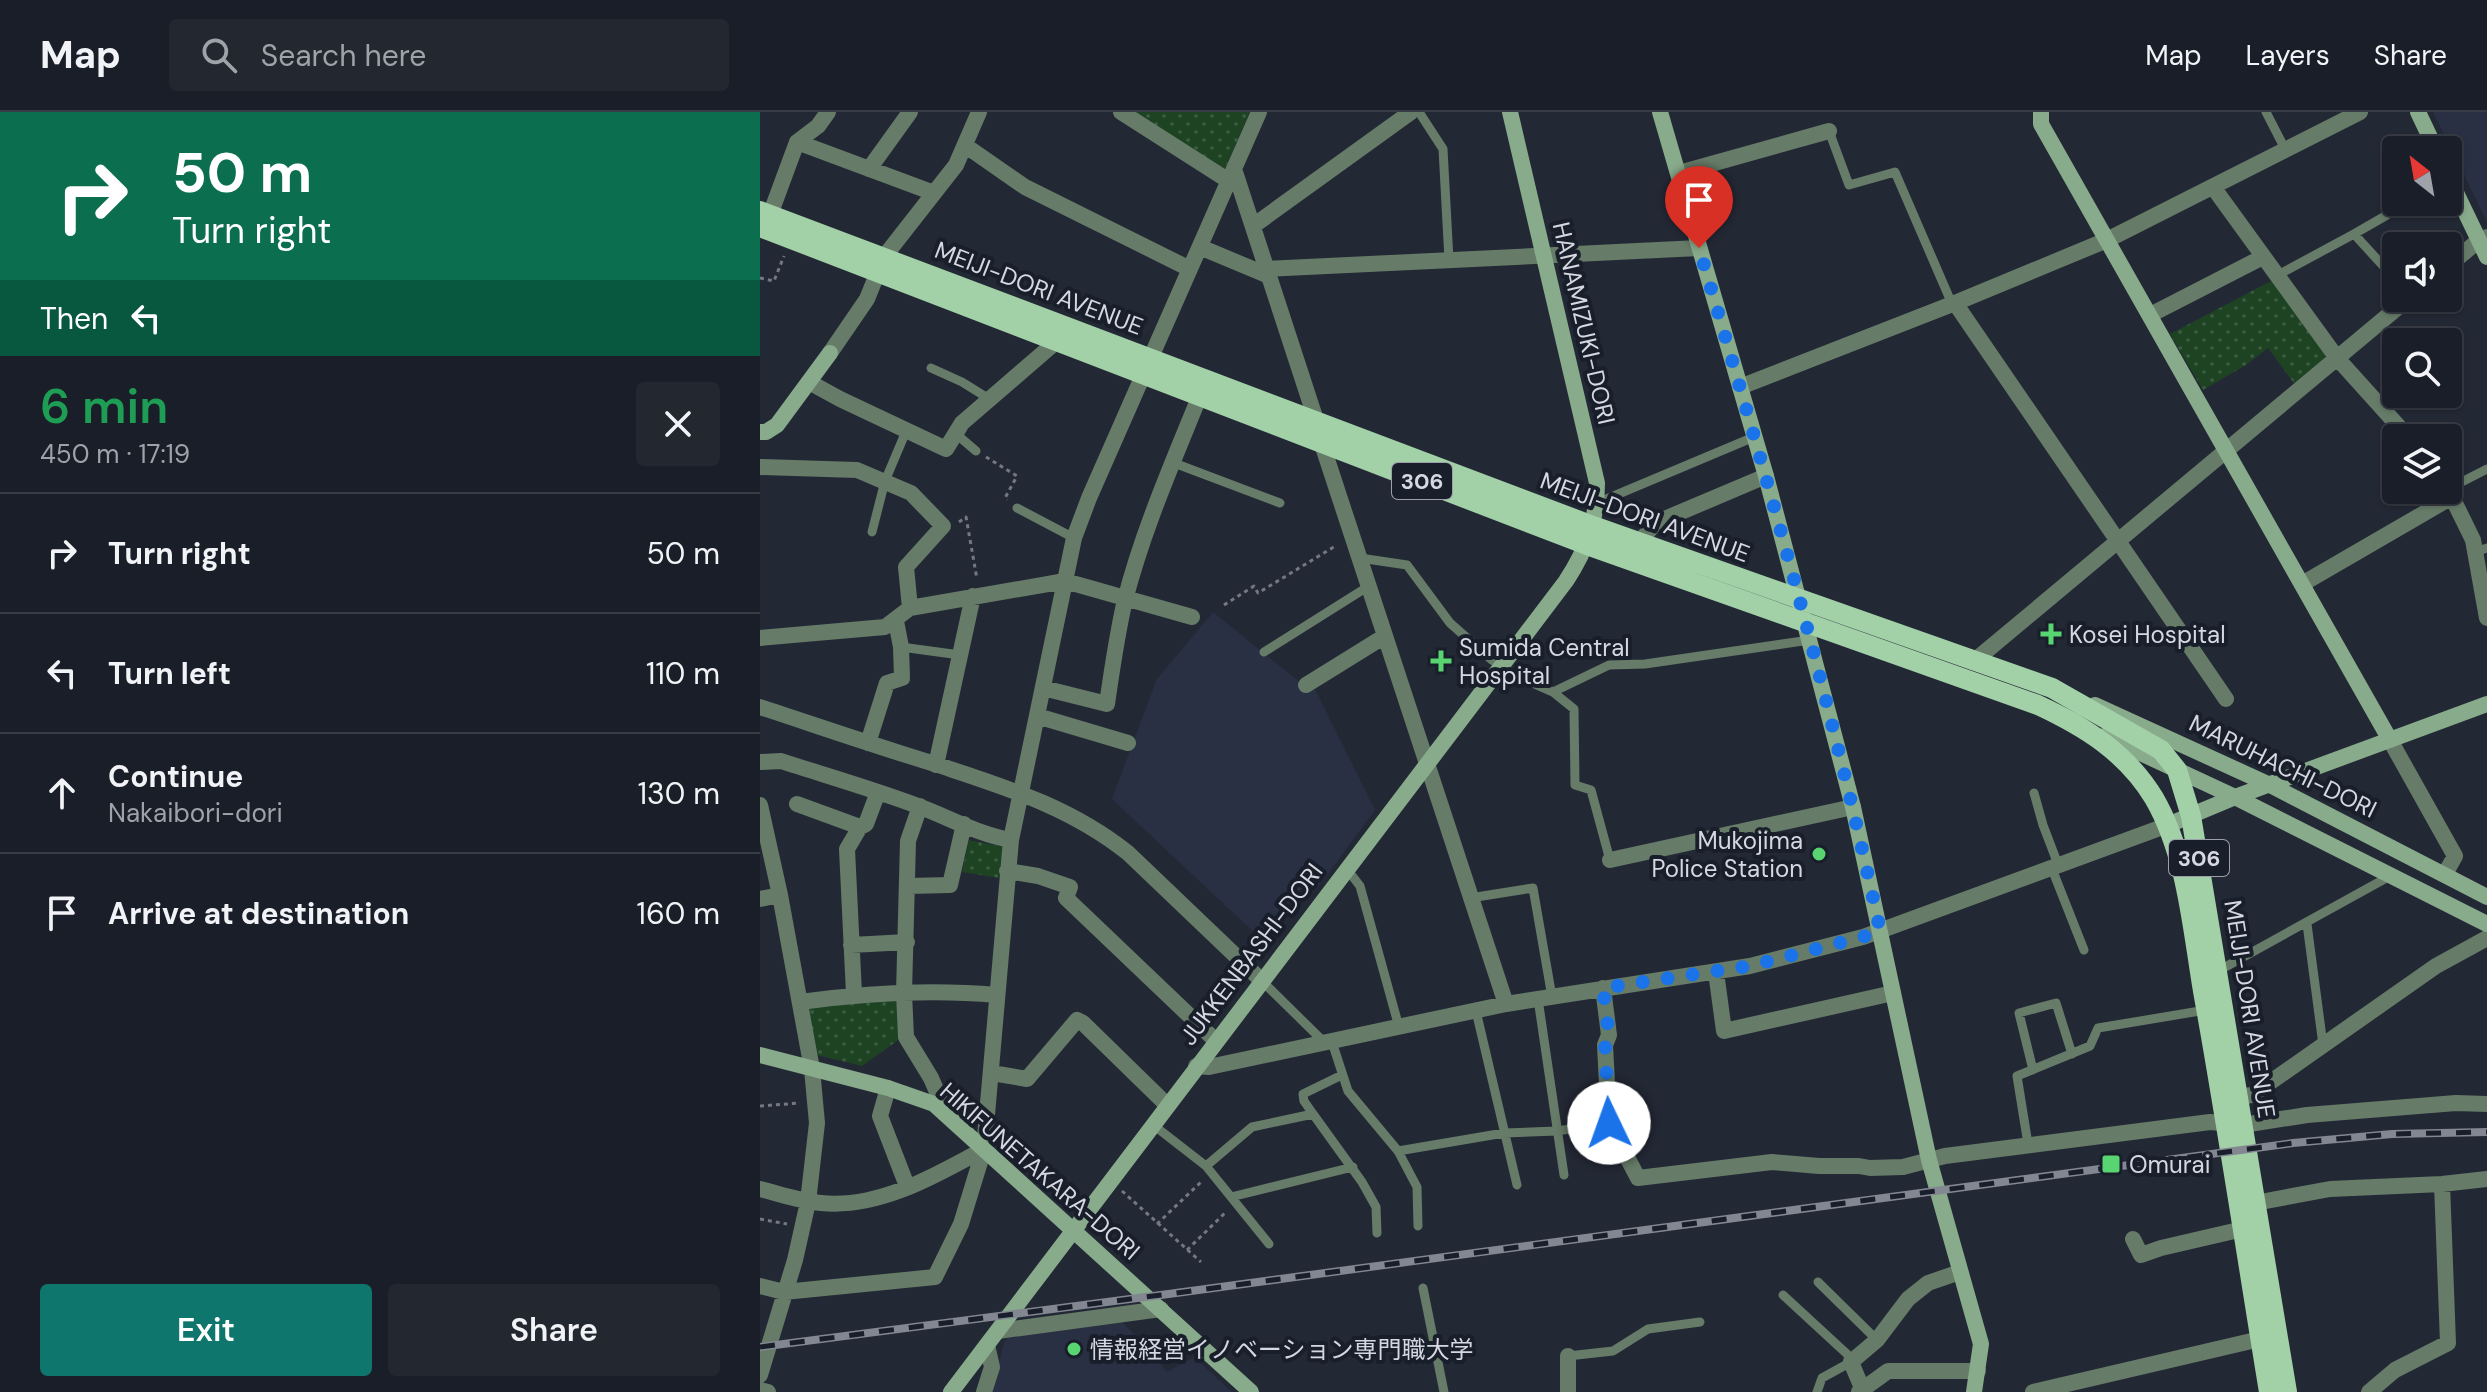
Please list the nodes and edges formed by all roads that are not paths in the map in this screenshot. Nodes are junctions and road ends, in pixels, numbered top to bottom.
1 (828, 112) edge
2 (910, 112) edge
3 (979, 112) edge
4 (1121, 112) edge
5 (1259, 112) edge
6 (1411, 112) edge
7 (1419, 112) edge
8 (1510, 112) edge
9 (1660, 112) edge
10 (2041, 112) edge
11 (2266, 112) edge
12 (2360, 112) edge
13 (2418, 112) edge
14 (1829, 131) joint
15 (2429, 136) edge
16 (797, 142) junction
17 (966, 146) junction
18 (2286, 151) junction
19 (869, 169) junction
20 (1679, 173) junction
21 (1232, 175) junction
22 (2213, 187) junction
23 (934, 193) junction
24 (2462, 201) edge
25 (2385, 216) edge
26 (763, 218) edge
27 (1253, 226) junction
28 (2354, 234) junction
29 (2483, 239) edge
30 (2107, 240) junction
31 (1200, 247) junction
32 (1699, 248) junction
33 (1544, 255) junction
34 (2462, 255) edge
35 (2263, 257) junction
36 (2487, 257) edge
37 (1449, 260) junction
38 (882, 265) junction
39 (2382, 265) edge
40 (1190, 269) junction
41 (1266, 272) junction
42 (2276, 276) junction
43 (1955, 303) junction
44 (2392, 312) edge
45 (2150, 315) junction
46 (1057, 341) junction
47 (2337, 358) junction
48 (1147, 366) junction
49 (931, 368) dead end
50 (809, 382) junction
51 (1740, 387) junction
52 (1200, 395) junction
53 (991, 400) junction
54 (1316, 420) junction
55 (2396, 424) edge
56 (907, 429) junction
57 (760, 432) edge
58 (955, 433) junction
59 (1754, 437) junction
60 (1321, 441) junction
61 (976, 451) road end
62 (2227, 451) junction
63 (1174, 463) junction
64 (760, 467) edge
65 (2487, 469) edge
66 (1766, 476) junction
67 (885, 481) junction
68 (2462, 484) edge
69 (1280, 503) dead end
70 (1597, 503) junction
71 (2430, 504) edge
72 (2455, 504) edge
73 (1017, 508) road end
74 (872, 532) dead end
75 (1590, 536) junction
76 (1074, 538) junction
77 (2117, 542) junction
78 (1639, 543) junction
79 (2481, 550) edge
80 (1360, 558) junction
81 (1065, 581) junction
82 (2302, 584) junction
83 (1369, 586) junction
84 (976, 595) junction
85 (1126, 597) junction
86 (1799, 600) junction
87 (910, 608) junction
88 (1192, 617) dead end
89 (2487, 618) edge
90 (896, 621) junction
91 (1808, 631) junction
92 (1385, 636) junction
93 (760, 638) edge
94 (901, 647) junction
95 (1264, 652) dead end
96 (960, 655) junction
97 (1973, 662) junction
98 (1501, 667) junction
99 (1306, 685) dead end
100 (1043, 688) junction
101 (2052, 688) junction
102 (1553, 692) junction
103 (2226, 699) dead end
104 (2487, 704) edge
105 (760, 707) edge
106 (1037, 716) junction
107 (2085, 728) junction
108 (2390, 740) junction
109 (868, 743) junction
110 (1128, 743) dead end
111 (760, 762) edge
112 (1427, 762) junction
113 (936, 765) junction
114 (2177, 770) junction
115 (2270, 785) junction
116 (878, 792) junction
117 (1022, 792) junction
118 (2034, 793) dead end
119 (2235, 797) junction
120 (797, 804) dead end
121 (760, 805) edge
122 (920, 806) junction
123 (1853, 807) junction
124 (2191, 816) junction
125 (964, 824) junction
126 (2168, 825) junction
127 (860, 827) junction
128 (1011, 840) junction
129 (1610, 860) joint
130 (1346, 868) junction
131 (2056, 868) junction
132 (1007, 871) junction
133 (2445, 874) junction
134 (2390, 876) junction
135 (908, 886) junction
136 (780, 895) junction
137 (2487, 897) edge
138 (1470, 898) junction
139 (760, 899) edge
140 (2307, 924) junction
141 (2487, 924) edge
142 (1880, 930) junction
143 (2487, 938) edge
144 (907, 942) junction
145 (851, 945) junction
146 (2084, 950) dead end
147 (2218, 971) junction
148 (1716, 972) junction
149 (1262, 981) junction
150 (1603, 988) junction
151 (904, 993) junction
152 (1893, 993) junction
153 (854, 994) junction
154 (997, 995) junction
155 (1545, 998) junction
156 (800, 1002) junction
157 (1506, 1004) junction
158 (2207, 1010) junction
159 (1476, 1011) junction
160 (1399, 1027) junction
161 (1216, 1041) junction
162 (1329, 1042) junction
163 (2323, 1045) junction
164 (2072, 1054) junction
165 (760, 1055) edge
166 (1196, 1066) junction
167 (812, 1069) junction
168 (2033, 1070) junction
169 (992, 1073) junction
170 (1342, 1075) junction
171 (888, 1088) junction
172 (2230, 1098) junction
173 (2487, 1104) edge
174 (1167, 1105) junction
175 (1313, 1114) junction
176 (947, 1115) junction
177 (1609, 1123) junction
178 (1152, 1124) junction
179 (2234, 1124) junction
180 (1557, 1131) junction
181 (1504, 1133) junction
182 (2028, 1144) junction
183 (984, 1149) junction
184 (1398, 1151) junction
185 (1929, 1160) junction
186 (1353, 1167) junction
187 (1208, 1169) junction
188 (1564, 1175) dead end
189 (2487, 1179) edge
190 (2442, 1184) junction
191 (1517, 1185) dead end
192 (907, 1186) junction
193 (760, 1189) edge
194 (1233, 1200) junction
195 (808, 1202) junction
196 (2255, 1203) junction
197 (1418, 1226) dead end
198 (2243, 1229) junction
199 (1073, 1230) junction
200 (1377, 1233) dead end
201 (2133, 1239) dead end
202 (1269, 1244) dead end
203 (1960, 1272) junction
204 (1818, 1282) dead end
205 (760, 1286) edge
206 (1423, 1288) dead end
207 (784, 1292) junction
208 (1783, 1295) dead end
209 (1161, 1309) junction
210 (1700, 1322) dead end
211 (998, 1331) junction
212 (2260, 1339) junction
213 (1877, 1340) junction
214 (987, 1345) junction
215 (1568, 1356) joint
216 (1851, 1362) junction
217 (1978, 1371) junction
218 (760, 1375) edge
219 (2099, 1384) edge
220 (760, 1390) edge
221 (1861, 1390) edge
222 (768, 1392) edge
223 (951, 1392) edge
224 (984, 1392) edge
225 (1251, 1392) edge
226 (1444, 1392) edge
227 (1568, 1392) edge
228 (1817, 1392) edge
229 (1974, 1392) edge
230 (2033, 1392) edge
231 (2269, 1392) edge
232 (2287, 1392) edge
233 (2369, 1392) edge

1 - 16 street
2 - 19 street
3 - 17 street
4 - 21 street
5 - 21 street
6 - 27 street
7 - 37 lane
8 - 33 street, HANAMIZUKI-DORI
9 - 20 street
10 - 30 street
11 - 18 lane
12 - 18 street
13 - 15 street
14 - 20 street
14 - 43 lane
16 - 19 street
16 - 26 street
17 - 23 street
17 - 40 street
18 - 22 street
19 - 23 street
20 - 32 street
21 - 27 street
21 - 31 street
22 - 30 street
22 - 35 street
23 - 38 street
24 - 29 street
25 - 28 lane
26 - 38 main road, MEIJI-DORI AVENUE / 306
27 - 41 street
28 - 39 lane
28 - 42 lane
29 - 34 street
29 - 36 street
30 - 43 street
30 - 45 street
31 - 40 street
31 - 41 street
32 - 33 street
32 - 51 street
33 - 37 street
33 - 70 street, HANAMIZUKI-DORI
35 - 42 street
35 - 45 street
37 - 41 street
38 - 46 main road, MEIJI-DORI AVENUE / 306
38 - 48 main road, MEIJI-DORI AVENUE / 306
38 - 50 street
40 - 48 street
41 - 54 street
42 - 47 street
43 - 51 street
43 - 77 street
44 - 47 street
45 - 62 street
46 - 48 main road, MEIJI-DORI AVENUE / 306
46 - 53 street
47 - 55 street
47 - 62 street
48 - 52 main road, MEIJI-DORI AVENUE / 306
48 - 54 main road, MEIJI-DORI AVENUE / 306
48 - 76 street
49 - 53 lane
50 - 56 street
50 - 57 street
51 - 59 street
52 - 60 main road, MEIJI-DORI AVENUE / 306
52 - 63 street
53 - 58 street
54 - 75 main road, MEIJI-DORI AVENUE / 306
56 - 58 street
56 - 67 lane
58 - 61 lane
59 - 66 street
59 - 70 lane
60 - 75 main road, MEIJI-DORI AVENUE / 306
60 - 80 street
62 - 77 street
62 - 82 street
63 - 69 lane
63 - 85 street
64 - 67 street
65 - 68 lane
66 - 78 street
66 - 86 street
67 - 74 lane
67 - 87 street
70 - 75 street, HANAMIZUKI-DORI
71 - 82 street
72 - 79 street
73 - 76 lane
75 - 78 main road, MEIJI-DORI AVENUE / 306
75 - 91 main road, MEIJI-DORI AVENUE / 306
75 - 98 street, JUKKENBASHI-DORI
76 - 81 street
77 - 97 street
77 - 103 street
78 - 86 main road, MEIJI-DORI AVENUE / 306
79 - 89 street
80 - 83 street
80 - 98 lane
81 - 84 street
81 - 85 street
81 - 100 street
82 - 108 street
83 - 92 street
83 - 95 lane
84 - 87 street
84 - 96 street
85 - 88 street
85 - 100 street
86 - 91 street
86 - 97 main road, MEIJI-DORI AVENUE / 306
87 - 90 street
90 - 93 street
90 - 94 street
91 - 102 lane
91 - 107 main road, MEIJI-DORI AVENUE / 306
91 - 123 street
92 - 99 street
92 - 112 street
94 - 96 lane
94 - 109 street
96 - 113 street
97 - 101 main road, MEIJI-DORI AVENUE / 306
98 - 102 lane
98 - 112 street, JUKKENBASHI-DORI
100 - 106 street
101 - 114 main road, MEIJI-DORI AVENUE / 306
101 - 115 street, MARUHACHI-DORI
102 - 129 lane
104 - 108 street
105 - 109 street
106 - 110 street
106 - 117 street
107 - 114 street, MARUHACHI-DORI
107 - 126 main road, MEIJI-DORI AVENUE / 306
108 - 115 street
108 - 133 street
109 - 113 street
111 - 116 street
112 - 130 street, JUKKENBASHI-DORI
112 - 138 street
113 - 117 street
114 - 119 street, MARUHACHI-DORI
114 - 124 main road, MEIJI-DORI AVENUE / 306
115 - 119 street
115 - 133 street, MARUHACHI-DORI
116 - 122 street
116 - 127 street
117 - 128 street
117 - 149 street
118 - 131 lane
119 - 124 street
119 - 134 street, MARUHACHI-DORI
120 - 127 street
121 - 136 street
122 - 125 street
122 - 135 street
123 - 129 street
123 - 142 street
124 - 126 street
124 - 147 main road, MEIJI-DORI AVENUE / 306
125 - 128 street
125 - 135 street
126 - 131 street
126 - 158 main road, MEIJI-DORI AVENUE / 306
127 - 145 street
128 - 132 street
130 - 149 street, JUKKENBASHI-DORI
130 - 160 lane
131 - 142 street
131 - 146 lane
132 - 154 street
132 - 161 street
133 - 137 street, MARUHACHI-DORI
134 - 140 lane
134 - 141 street, MARUHACHI-DORI
135 - 144 street
136 - 139 street
136 - 156 street
138 - 155 lane
138 - 157 street
140 - 147 lane
140 - 163 lane
142 - 148 street
142 - 152 street
143 - 163 street
144 - 145 street
144 - 151 street
145 - 153 street
147 - 172 main road, MEIJI-DORI AVENUE / 306
148 - 150 street
148 - 152 street
149 - 161 street, JUKKENBASHI-DORI
149 - 162 lane
150 - 155 street
150 - 177 street
151 - 153 street
151 - 154 street
151 - 176 street
152 - 185 street
153 - 156 street
154 - 169 street
155 - 157 street
155 - 180 lane
156 - 167 street
157 - 159 street
158 - 164 lane
158 - 172 main road, MEIJI-DORI AVENUE / 306
159 - 160 street
159 - 181 lane
160 - 162 street
161 - 166 street, JUKKENBASHI-DORI
162 - 166 street
162 - 170 lane
163 - 172 street
164 - 168 lane
164 - 168 lane
165 - 167 street, HIKIFUNETAKARA-DORI
166 - 174 street, JUKKENBASHI-DORI
167 - 171 street, HIKIFUNETAKARA-DORI
167 - 195 street
168 - 182 lane
169 - 174 street
169 - 183 street
170 - 175 lane
170 - 184 lane
171 - 176 street, HIKIFUNETAKARA-DORI
171 - 192 street
172 - 179 main road, MEIJI-DORI AVENUE / 306
173 - 179 street
174 - 178 street, JUKKENBASHI-DORI
175 - 186 lane
175 - 187 lane
176 - 183 street, HIKIFUNETAKARA-DORI
177 - 180 lane
177 - 185 street
178 - 187 lane
178 - 199 street, JUKKENBASHI-DORI
179 - 182 street
179 - 196 main road, MEIJI-DORI AVENUE / 306
179 - 198 main road, MEIJI-DORI AVENUE / 306
180 - 181 lane
180 - 188 lane
181 - 184 lane
181 - 191 lane
182 - 185 street
183 - 192 street
183 - 199 street, HIKIFUNETAKARA-DORI
183 - 207 street
184 - 197 lane
185 - 203 street
186 - 194 lane
186 - 200 lane
187 - 194 lane
189 - 190 street
190 - 196 street
190 - 233 street
192 - 195 street
193 - 195 street
194 - 202 lane
195 - 207 street
196 - 232 main road, MEIJI-DORI AVENUE / 306
198 - 201 street
198 - 212 main road, MEIJI-DORI AVENUE / 306
199 - 209 street, HIKIFUNETAKARA-DORI
199 - 211 street, JUKKENBASHI-DORI
203 - 213 street
203 - 217 street
204 - 213 lane
205 - 207 street
206 - 226 lane
207 - 218 street
208 - 216 lane
209 - 211 street
209 - 225 street, HIKIFUNETAKARA-DORI
210 - 215 lane
211 - 214 street, JUKKENBASHI-DORI
212 - 219 street
212 - 231 main road, MEIJI-DORI AVENUE / 306
213 - 216 street
214 - 223 street, JUKKENBASHI-DORI
214 - 224 street
215 - 227 street
216 - 221 street
216 - 228 lane
217 - 221 street
217 - 229 street
219 - 230 street
220 - 222 street

